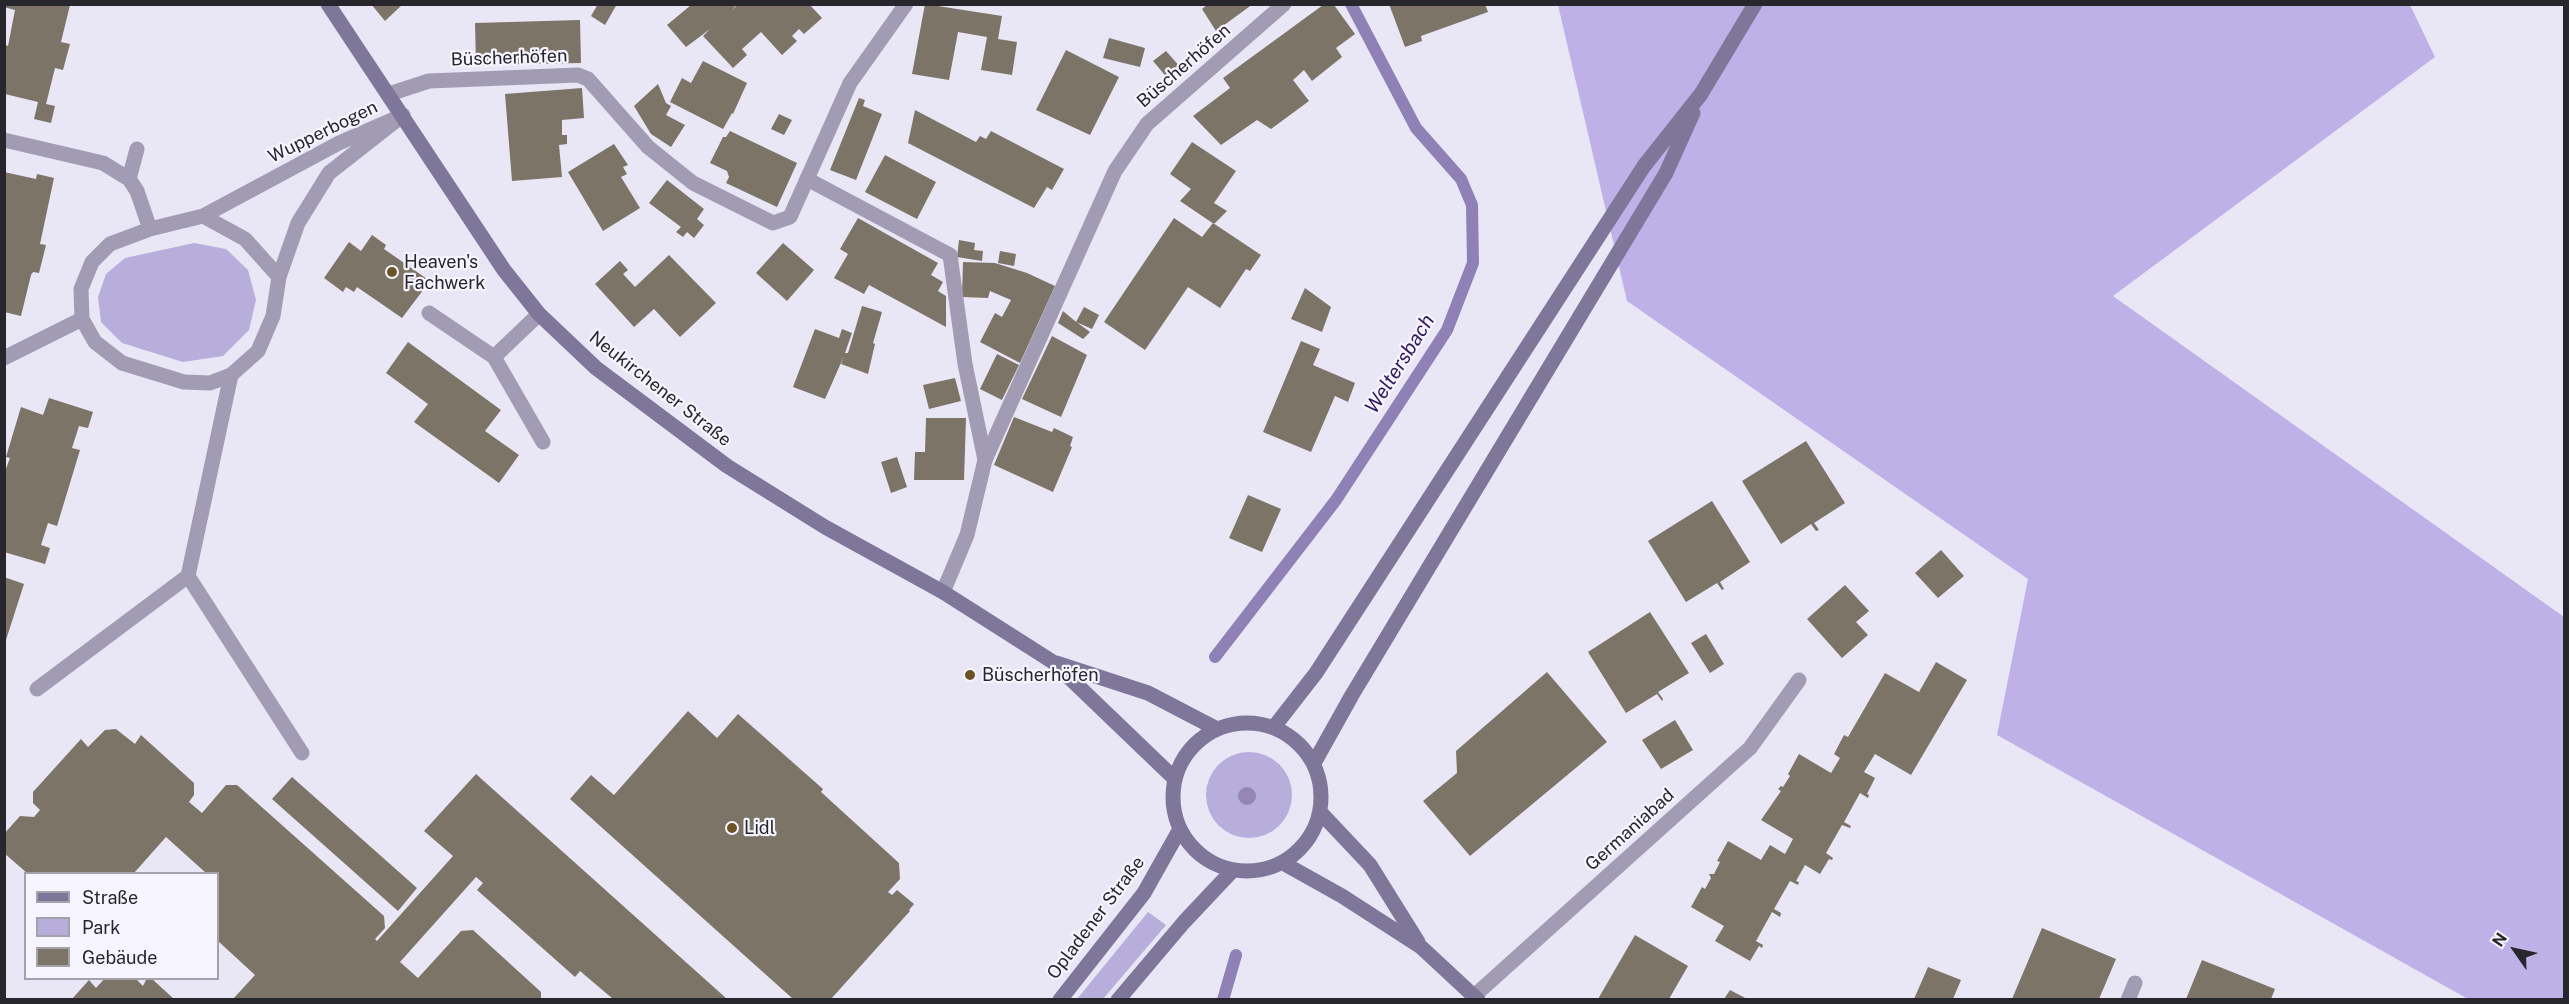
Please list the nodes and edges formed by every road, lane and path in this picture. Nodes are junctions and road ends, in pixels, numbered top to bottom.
1 (328, 4) edge
2 (906, 4) edge
3 (1284, 4) edge
4 (1755, 4) edge
5 (389, 94) junction
6 (1701, 94) junction
7 (403, 116) junction
8 (4, 140) edge
9 (137, 149) dead end
10 (129, 179) junction
11 (807, 179) junction
12 (203, 216) junction
13 (150, 230) junction
14 (279, 277) junction
15 (429, 313) dead end
16 (539, 314) junction
17 (82, 319) junction
18 (494, 357) junction
19 (4, 358) edge
20 (231, 375) junction
21 (543, 442) dead end
22 (985, 460) junction
23 (188, 576) junction
24 (943, 592) junction
25 (1053, 662) junction
26 (1799, 680) dead end
27 (38, 689) dead end
28 (1274, 727) junction
29 (1217, 729) junction
30 (302, 753) dead end
31 (1314, 763) junction
32 (1175, 779) junction
33 (1320, 812) junction
34 (1180, 829) junction
35 (1283, 862) junction
36 (1233, 870) junction
37 (1421, 947) junction
38 (2135, 983) dead end
39 (1476, 998) edge
40 (1060, 999) edge
41 (1118, 999) edge
42 (2128, 999) edge

1 - 5 main road, Neukirchener Straße
2 - 11 street, Büscherhöfen
3 - 22 street, Büscherhöfen
4 - 6 main road
5 - 7 main road, Neukirchener Straße
5 - 11 street, Büscherhöfen
6 - 28 main road
6 - 31 main road
7 - 12 street, Wupperbogen
7 - 14 street, Wupperbogen
7 - 16 main road, Neukirchener Straße
8 - 10 street
9 - 10 street
10 - 13 street
11 - 22 street, Büscherhöfen
12 - 13 street
12 - 14 street
13 - 17 street
14 - 20 street
15 - 18 street
16 - 18 street
16 - 24 main road, Neukirchener Straße
17 - 19 street
17 - 20 street
18 - 21 street
20 - 23 street
22 - 24 street, Büscherhöfen
23 - 27 street
23 - 30 street
24 - 25 main road, Neukirchener Straße
25 - 29 main road, Neukirchener Straße
25 - 32 main road, Neukirchener Straße
26 - 39 street, Germaniabad
28 - 29 main road
28 - 31 main road
29 - 32 main road
31 - 33 main road
32 - 34 main road
33 - 35 main road
33 - 37 main road
34 - 36 main road
34 - 40 main road, Opladener Straße
35 - 36 main road
35 - 37 main road
36 - 41 main road
37 - 39 main road
38 - 42 street

